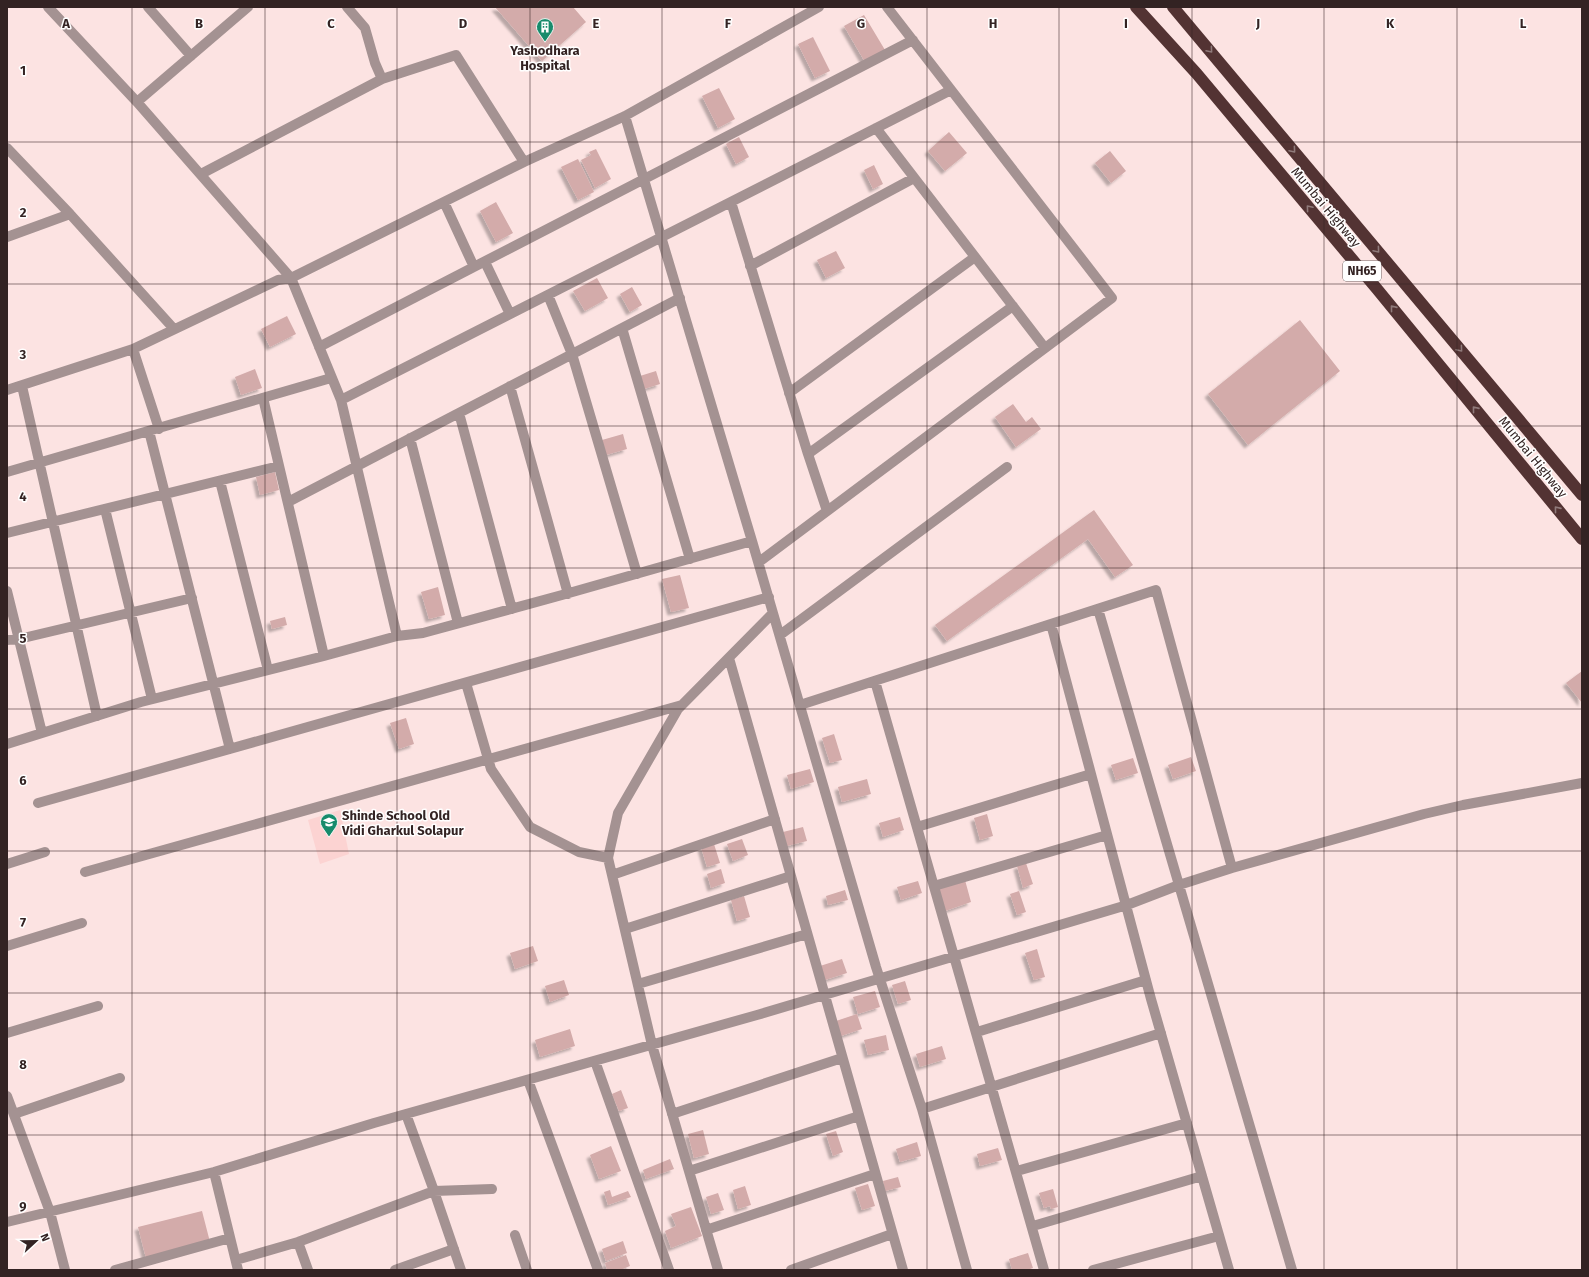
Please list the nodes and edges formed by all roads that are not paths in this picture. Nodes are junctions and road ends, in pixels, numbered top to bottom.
1 (48, 7) edge
2 (148, 7) edge
3 (248, 7) edge
4 (347, 7) edge
5 (819, 7) edge
6 (887, 7) edge
7 (1136, 7) edge
8 (1172, 7) edge
9 (913, 40) junction
10 (191, 56) junction
11 (382, 79) junction
12 (951, 90) junction
13 (137, 102) junction
14 (625, 116) junction
15 (876, 128) junction
16 (7, 148) edge
17 (524, 162) junction
18 (201, 174) junction
19 (914, 178) junction
20 (644, 179) junction
21 (444, 202) junction
22 (731, 202) junction
23 (70, 214) junction
24 (661, 237) junction
25 (7, 238) edge
26 (975, 256) junction
27 (485, 262) junction
28 (750, 266) junction
29 (474, 267) junction
30 (291, 278) junction
31 (548, 295) junction
32 (680, 298) junction
33 (1013, 306) junction
34 (510, 314) junction
35 (622, 328) junction
36 (174, 329) junction
37 (319, 347) junction
38 (1045, 348) junction
39 (133, 349) junction
40 (572, 354) junction
41 (331, 378) junction
42 (22, 386) junction
43 (510, 386) junction
44 (7, 390) edge
45 (789, 393) junction
46 (263, 398) junction
47 (341, 400) junction
48 (459, 413) junction
49 (154, 430) junction
50 (410, 438) junction
51 (808, 454) junction
52 (39, 463) junction
53 (279, 466) junction
54 (356, 466) junction
55 (1007, 467) dead end
56 (7, 472) edge
57 (220, 481) junction
58 (165, 494) junction
59 (1582, 495) edge
60 (288, 502) junction
61 (105, 509) junction
62 (827, 511) junction
63 (52, 522) junction
64 (7, 533) edge
65 (1582, 539) edge
66 (752, 541) junction
67 (690, 559) junction
68 (759, 562) junction
69 (636, 574) junction
70 (7, 591) edge
71 (568, 594) junction
72 (769, 597) junction
73 (192, 598) junction
74 (512, 609) junction
75 (1098, 609) junction
76 (130, 612) junction
77 (773, 613) junction
78 (458, 623) junction
79 (1051, 624) junction
80 (76, 625) junction
81 (780, 635) junction
82 (396, 636) junction
83 (19, 639) junction
84 (7, 640) edge
85 (324, 656) junction
86 (729, 658) junction
87 (268, 670) junction
88 (875, 681) junction
89 (466, 683) junction
90 (214, 684) junction
91 (152, 699) junction
92 (682, 705) junction
93 (800, 705) junction
94 (97, 716) junction
95 (42, 732) junction
96 (7, 744) edge
97 (230, 749) junction
98 (488, 759) junction
99 (1091, 774) junction
100 (1582, 783) edge
101 (38, 803) dead end
102 (775, 819) junction
103 (917, 828) junction
104 (1107, 835) junction
105 (45, 852) dead end
106 (608, 858) junction
107 (7, 864) edge
108 (1232, 868) junction
109 (85, 872) dead end
110 (612, 875) junction
111 (791, 876) junction
112 (1179, 885) junction
113 (934, 886) junction
114 (1127, 905) junction
115 (82, 923) dead end
116 (625, 929) junction
117 (807, 934) junction
118 (7, 946) edge
119 (955, 956) junction
120 (880, 978) junction
121 (1146, 980) junction
122 (638, 984) junction
123 (824, 995) junction
124 (98, 1006) dead end
125 (976, 1032) junction
126 (7, 1033) edge
127 (1161, 1033) junction
128 (652, 1045) junction
129 (842, 1058) junction
130 (595, 1061) junction
131 (120, 1078) dead end
132 (528, 1080) junction
133 (992, 1086) junction
134 (7, 1096) edge
135 (922, 1108) junction
136 (14, 1114) junction
137 (406, 1114) junction
138 (672, 1114) junction
139 (859, 1116) junction
140 (1187, 1123) junction
141 (689, 1171) junction
142 (1017, 1171) junction
143 (214, 1172) junction
144 (875, 1174) junction
145 (1202, 1176) junction
146 (492, 1189) dead end
147 (434, 1190) junction
148 (50, 1212) junction
149 (7, 1222) edge
150 (1033, 1226) junction
151 (706, 1230) junction
152 (892, 1234) junction
153 (515, 1235) dead end
154 (1219, 1236) junction
155 (230, 1238) junction
156 (298, 1242) junction
157 (454, 1249) junction
158 (236, 1260) junction
159 (65, 1270) edge
160 (115, 1270) edge
161 (238, 1270) edge
162 (308, 1270) edge
163 (395, 1270) edge
164 (461, 1270) edge
165 (527, 1270) edge
166 (598, 1270) edge
167 (668, 1270) edge
168 (718, 1270) edge
169 (791, 1270) edge
170 (903, 1270) edge
171 (967, 1270) edge
172 (1044, 1270) edge
173 (1093, 1270) edge
174 (1229, 1270) edge
175 (1292, 1270) edge

1 - 13 street
2 - 10 street
3 - 10 street
4 - 11 street
5 - 14 street
6 - 9 street
65 -> 7 highway, Mumbai Highway / NH65
8 -> 59 highway, NH65
9 - 12 street
9 - 20 street
10 - 13 street
11 - 17 street
11 - 18 street
12 - 15 street
12 - 38 street
13 - 18 street
14 - 17 street
14 - 20 street
15 - 19 street
15 - 22 street
16 - 23 street
17 - 21 street
18 - 30 street
19 - 26 street
19 - 28 street
20 - 24 street
20 - 27 street
21 - 29 street
21 - 30 street
22 - 24 street
22 - 28 street
23 - 25 street
23 - 36 street
24 - 31 street
24 - 32 street
26 - 33 street
26 - 45 street
27 - 29 street
27 - 34 street
28 - 45 street
29 - 37 street
30 - 36 street
30 - 37 street
31 - 34 street
31 - 40 street
32 - 35 street
32 - 66 street
33 - 38 street
33 - 51 street
34 - 47 street
35 - 40 street
35 - 67 street
36 - 39 street
37 - 41 street
38 - 62 street
39 - 42 street
39 - 49 street
40 - 43 street
40 - 69 street
41 - 46 street
41 - 47 street
42 - 44 street
42 - 52 street
43 - 48 street
43 - 71 street
45 - 51 street
46 - 49 street
46 - 53 street
47 - 54 street
48 - 50 street
48 - 74 street
49 - 52 street
49 - 58 street
50 - 54 street
50 - 78 street
51 - 62 street
52 - 56 street
52 - 63 street
53 - 57 street
53 - 60 street
54 - 60 street
54 - 82 street
55 - 81 street
57 - 58 street
57 - 87 street
58 - 61 street
58 - 73 street
60 - 85 street
61 - 63 street
61 - 76 street
62 - 68 street
63 - 64 street
63 - 80 street
66 - 67 street
66 - 68 street
67 - 69 street
68 - 72 street
69 - 71 street
70 - 83 street
71 - 74 street
72 - 77 street
72 - 89 street
73 - 76 street
73 - 90 street
74 - 78 street
75 - 79 street
75 - 108 street
75 - 112 street
76 - 80 street
76 - 91 street
77 - 81 street
77 - 86 street
78 - 82 street
79 - 88 street
79 - 99 street
80 - 83 street
80 - 94 street
81 - 93 street
82 - 85 street
83 - 84 street
83 - 95 street
85 - 87 street
86 - 92 street
86 - 102 street
87 - 90 street
88 - 93 street
88 - 103 street
89 - 97 street
89 - 98 street
90 - 91 street
90 - 97 street
91 - 94 street
92 - 98 street
92 - 106 street
93 - 120 street
94 - 95 street
95 - 96 street
97 - 101 street
98 - 106 street
98 - 109 street
99 - 103 street
99 - 104 street
100 - 108 street
102 - 110 street
102 - 111 street
103 - 113 street
104 - 113 street
104 - 114 street
105 - 107 street
106 - 110 street
108 - 112 street
110 - 116 street
111 - 116 street
111 - 117 street
112 - 114 street
112 - 175 street
113 - 119 street
114 - 119 street
114 - 121 street
115 - 118 street
116 - 122 street
117 - 122 street
117 - 123 street
119 - 120 street
119 - 125 street
120 - 123 street
120 - 135 street
121 - 125 street
121 - 127 street
122 - 128 street
123 - 128 street
123 - 129 street
124 - 126 street
125 - 133 street
127 - 133 street
127 - 140 street
128 - 130 street
128 - 138 street
129 - 138 street
129 - 139 street
130 - 132 street
130 - 167 street
131 - 136 street
132 - 137 street
132 - 166 street
133 - 135 street
133 - 142 street
134 - 136 street
135 - 171 street
136 - 148 street
137 - 143 street
137 - 147 street
138 - 141 street
139 - 141 street
139 - 144 street
140 - 142 street
140 - 145 street
141 - 151 street
142 - 150 street
143 - 148 street
143 - 155 street
144 - 151 street
144 - 152 street
145 - 150 street
145 - 154 street
146 - 147 street
147 - 156 street
147 - 157 street
148 - 149 street
148 - 159 street
150 - 172 street
151 - 168 street
152 - 169 street
152 - 170 street
153 - 165 street
154 - 173 street
154 - 174 street
155 - 158 street
155 - 160 street
156 - 158 street
156 - 162 street
157 - 163 street
157 - 164 street
158 - 161 street

